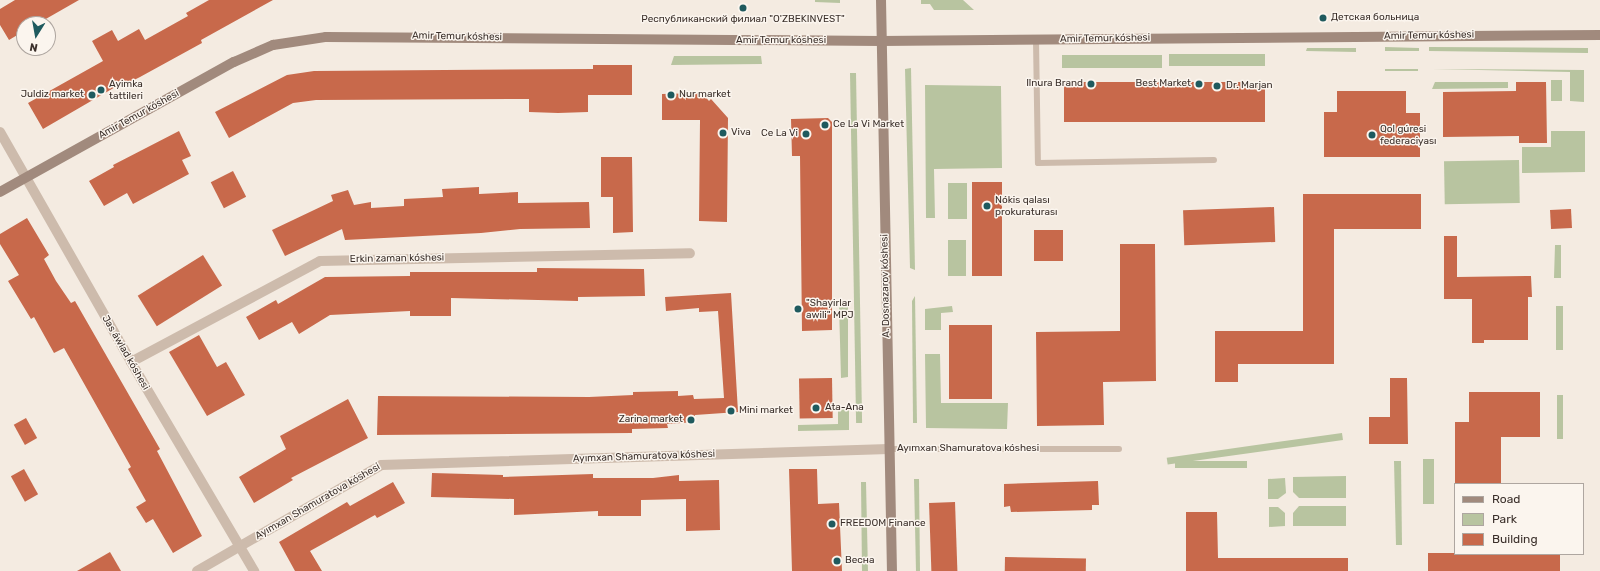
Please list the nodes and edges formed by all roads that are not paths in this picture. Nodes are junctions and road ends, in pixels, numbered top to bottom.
1 (881, 0) edge
2 (1600, 35) edge
3 (1036, 40) junction
4 (881, 42) junction
5 (0, 132) edge
6 (1214, 160) dead end
7 (25, 178) junction
8 (0, 192) edge
9 (690, 253) dead end
10 (131, 362) junction
11 (889, 449) junction
12 (1119, 450) dead end
13 (240, 546) junction
14 (197, 571) edge
15 (254, 571) edge
16 (892, 571) edge

1 - 4 main road, A. Dosnazarov kóshesi
2 - 3 main road, Amir Temur kóshesi
3 - 4 main road, Amir Temur kóshesi
3 - 6 lane
4 - 7 main road, Amir Temur kóshesi
4 - 11 main road, A. Dosnazarov kóshesi
5 - 7 street, Jas áwlad kóshesi
7 - 8 main road, Amir Temur kóshesi
7 - 10 street, Jas áwlad kóshesi
9 - 10 street, Erkin zaman kóshesi
10 - 13 street, Jas áwlad kóshesi
11 - 12 lane, Ayımxan Shamuratova kóshesi
11 - 13 street, Ayımxan Shamuratova kóshesi
11 - 16 main road, A. Dosnazarov kóshesi
13 - 14 street, Ayımxan Shamuratova kóshesi
13 - 15 street, Jas áwlad kóshesi

